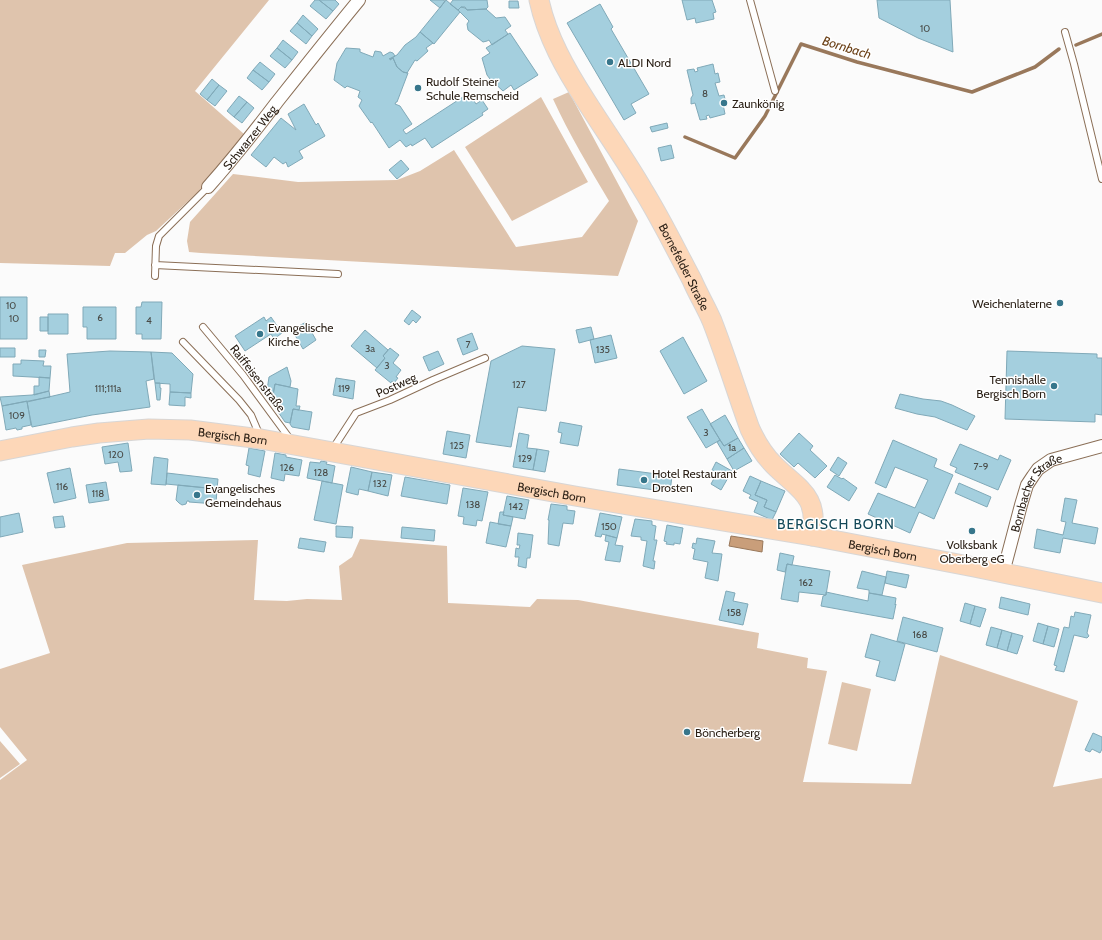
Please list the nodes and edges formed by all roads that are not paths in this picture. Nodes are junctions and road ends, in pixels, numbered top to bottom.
1 (359, 0) edge
2 (540, 0) edge
3 (750, 0) edge
4 (1065, 32) dead end
5 (775, 91) dead end
6 (1102, 179) edge
7 (208, 187) joint
8 (155, 265) junction
9 (338, 274) dead end
10 (155, 276) dead end
11 (203, 327) dead end
12 (182, 342) dead end
13 (485, 358) dead end
14 (261, 439) junction
15 (294, 444) junction
16 (1102, 446) edge
17 (0, 451) edge
18 (332, 451) junction
19 (812, 536) junction
20 (1003, 573) junction
21 (1102, 593) edge

1 - 7 street, Schwarzer Weg
2 - 19 main road, Bornefelder Straße
3 - 5 lane
4 - 6 lane
7 - 8 lane, Schwarzer Weg
8 - 9 lane
8 - 10 lane, Schwarzer Weg
11 - 15 lane, Raiffeisenstraße
12 - 14 lane
13 - 18 lane, Postweg
14 - 15 main road, Bergisch Born
14 - 17 main road, Bergisch Born
15 - 18 main road, Bergisch Born
16 - 20 street, Bornbacher Straße
18 - 19 main road, Bergisch Born
19 - 20 main road, Bergisch Born
20 - 21 main road, Bergisch Born

